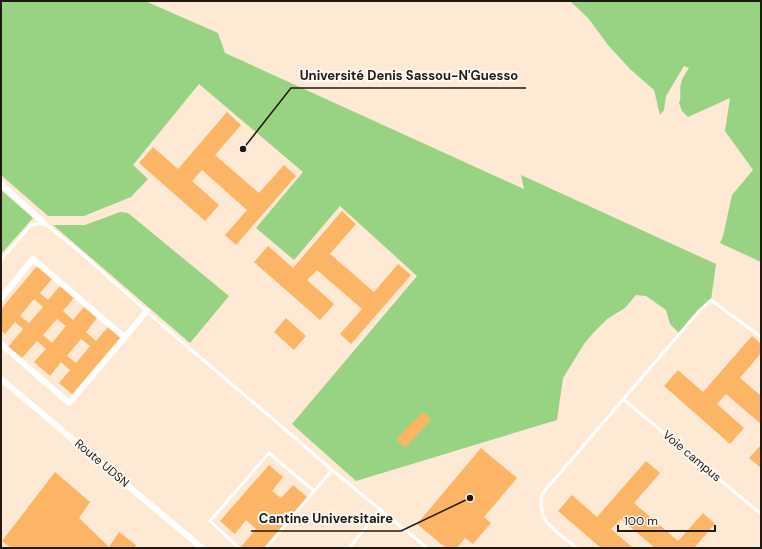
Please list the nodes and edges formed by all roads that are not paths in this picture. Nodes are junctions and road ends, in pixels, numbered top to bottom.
1 (1, 184) edge
2 (44, 223) junction
3 (1, 260) edge
4 (1, 298) edge
5 (146, 311) junction
6 (124, 337) junction
7 (761, 337) edge
8 (1, 344) edge
9 (1, 379) edge
10 (622, 398) junction
11 (332, 470) junction
12 (314, 491) junction
13 (381, 510) junction
14 (761, 514) edge
15 (202, 548) edge
16 (239, 548) edge
17 (266, 548) edge
18 (349, 548) edge
19 (427, 548) edge
20 (577, 548) edge

1 - 2 street
2 - 3 lane
2 - 5 lane
4 - 6 street
5 - 6 street
5 - 11 lane
6 - 8 street
7 - 10 lane
9 - 15 street, Route UDSN
10 - 14 lane, Voie campus
10 - 20 lane
11 - 12 lane
11 - 13 lane
12 - 16 lane
12 - 17 lane
13 - 18 lane
13 - 19 lane

